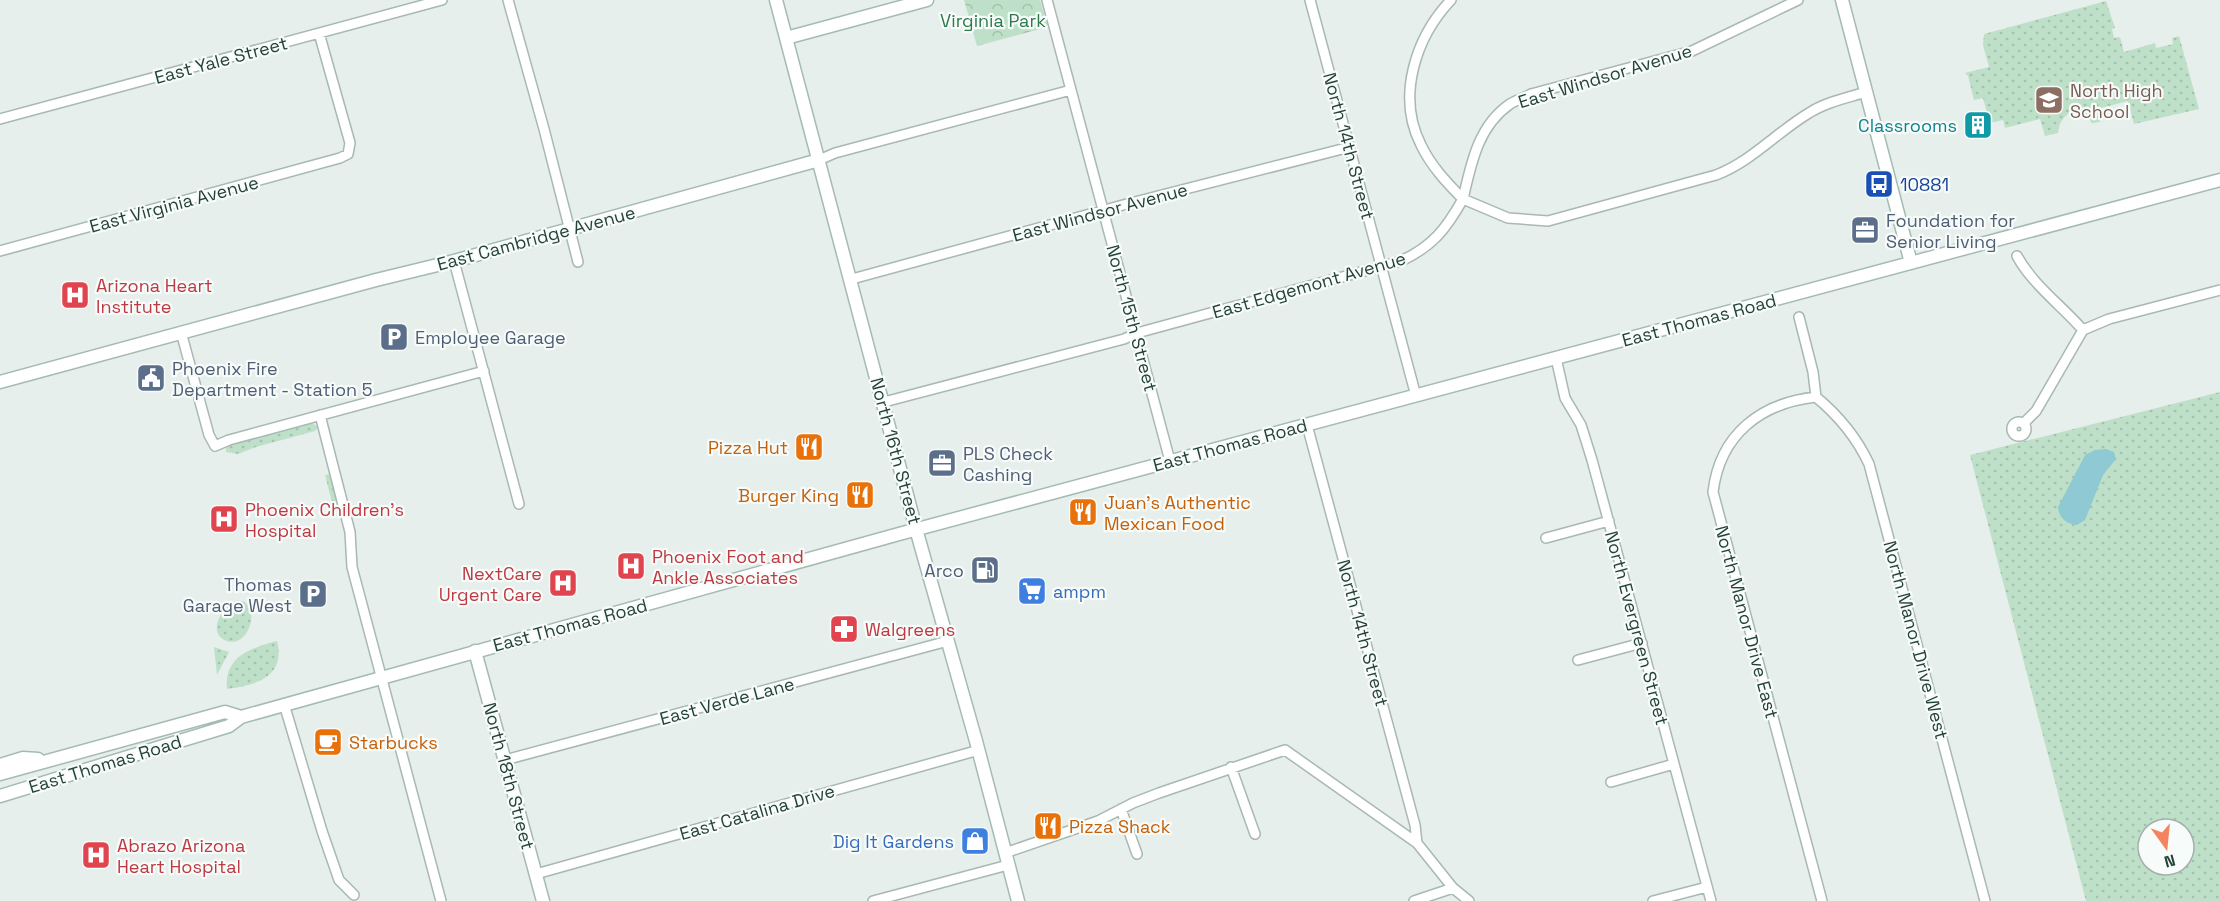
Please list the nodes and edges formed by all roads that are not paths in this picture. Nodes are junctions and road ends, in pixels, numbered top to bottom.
1 (442, 0) edge
2 (508, 0) edge
3 (776, 0) edge
4 (927, 0) edge
5 (1047, 0) edge
6 (1310, 0) edge
7 (1451, 0) edge
8 (1798, 0) edge
9 (1842, 0) edge
10 (319, 33) junction
11 (786, 38) junction
12 (1071, 90) junction
13 (1866, 92) junction
14 (0, 119) edge
15 (1350, 147) junction
16 (819, 160) junction
17 (2220, 180) edge
18 (1463, 199) junction
19 (1103, 211) junction
20 (570, 229) junction
21 (0, 251) edge
22 (2017, 256) dead end
23 (454, 261) junction
24 (578, 262) dead end
25 (1911, 262) junction
26 (1382, 267) junction
27 (852, 279) junction
28 (2220, 290) edge
29 (1799, 317) dead end
30 (2083, 330) junction
31 (181, 332) junction
32 (1137, 333) junction
33 (1556, 358) junction
34 (484, 371) junction
35 (0, 382) edge
36 (1416, 396) junction
37 (1816, 397) junction
38 (884, 402) junction
39 (320, 415) junction
40 (2024, 423) dead end
41 (1306, 424) junction
42 (1170, 461) junction
43 (519, 504) dead end
44 (1609, 521) junction
45 (916, 529) junction
46 (1546, 538) dead end
47 (948, 641) junction
48 (1642, 643) junction
49 (475, 651) junction
50 (1578, 660) dead end
51 (380, 677) junction
52 (284, 704) junction
53 (241, 717) junction
54 (979, 750) junction
55 (51, 759) junction
56 (505, 760) junction
57 (1674, 764) junction
58 (0, 765) edge
59 (1231, 768) junction
60 (0, 774) edge
61 (1611, 782) dead end
62 (0, 796) edge
63 (1121, 809) junction
64 (1255, 834) dead end
65 (1417, 843) junction
66 (1137, 854) dead end
67 (1006, 859) junction
68 (536, 874) junction
69 (1707, 887) junction
70 (1453, 888) junction
71 (354, 895) dead end
72 (441, 901) edge
73 (543, 901) edge
74 (873, 901) edge
75 (1018, 901) edge
76 (1414, 901) edge
77 (1469, 901) edge
78 (1653, 901) edge
79 (1711, 901) edge
80 (1822, 901) edge
81 (1985, 901) edge

1 - 10 street, East Yale Street
2 - 20 street
3 - 11 main road, North 16th Street
4 - 11 main road
5 - 12 street, North 15th Street
6 - 15 street, North 14th Street
7 - 18 street
8 - 18 street, East Windsor Avenue
9 - 13 main road
10 - 14 street, East Yale Street
10 - 21 street, East Virginia Avenue
11 - 16 main road, North 16th Street
12 - 16 street, East Cambridge Avenue
12 - 19 street, North 15th Street
13 - 18 street
13 - 25 main road
15 - 19 street, East Windsor Avenue
15 - 26 street, North 14th Street
16 - 20 main road, East Cambridge Avenue
16 - 27 main road, North 16th Street
17 - 25 main road, East Thomas Road
18 - 26 street, East Edgemont Avenue
19 - 27 street, East Windsor Avenue
19 - 32 street, North 15th Street
20 - 23 main road, East Cambridge Avenue
20 - 24 street
22 - 30 street
23 - 31 main road, East Cambridge Avenue
23 - 34 street
25 - 33 main road, East Thomas Road
26 - 32 street, East Edgemont Avenue
26 - 36 street, North 14th Street
27 - 38 main road, North 16th Street
28 - 30 street
29 - 37 street
30 - 40 street
31 - 35 main road, East Cambridge Avenue
31 - 39 street
32 - 38 street, East Edgemont Avenue
32 - 42 street, North 15th Street
33 - 36 main road, East Thomas Road
33 - 44 street, North Evergreen Street
34 - 39 street
34 - 43 street
36 - 41 main road, East Thomas Road
37 - 80 street, North Manor Drive East
37 - 81 street, North Manor Drive West
38 - 45 main road, North 16th Street
39 - 51 street
41 - 42 main road, East Thomas Road
41 - 65 street, North 14th Street
42 - 45 main road, East Thomas Road
44 - 46 street
44 - 48 street, North Evergreen Street
45 - 47 main road, North 16th Street
45 - 49 main road, East Thomas Road
47 - 54 main road, North 16th Street
47 - 56 street, East Verde Lane
48 - 50 street
48 - 57 street, North Evergreen Street
49 - 51 main road, East Thomas Road
49 - 56 main road, North 18th Street
51 - 52 main road, East Thomas Road
51 - 72 street
52 - 53 main road, East Thomas Road
52 - 71 street
53 - 55 main road, East Thomas Road
53 - 62 main road, East Thomas Road
54 - 67 main road, North 16th Street
54 - 68 street, East Catalina Drive
55 - 58 main road
55 - 60 main road, East Thomas Road
56 - 68 main road, North 18th Street
57 - 61 street
57 - 69 street, North Evergreen Street
59 - 63 street
59 - 64 street
59 - 65 street
63 - 66 street
63 - 67 street
65 - 70 street
67 - 74 street
67 - 75 main road, North 16th Street
68 - 73 main road, North 18th Street
69 - 78 street
69 - 79 street, North Evergreen Street
70 - 76 street
70 - 77 street

